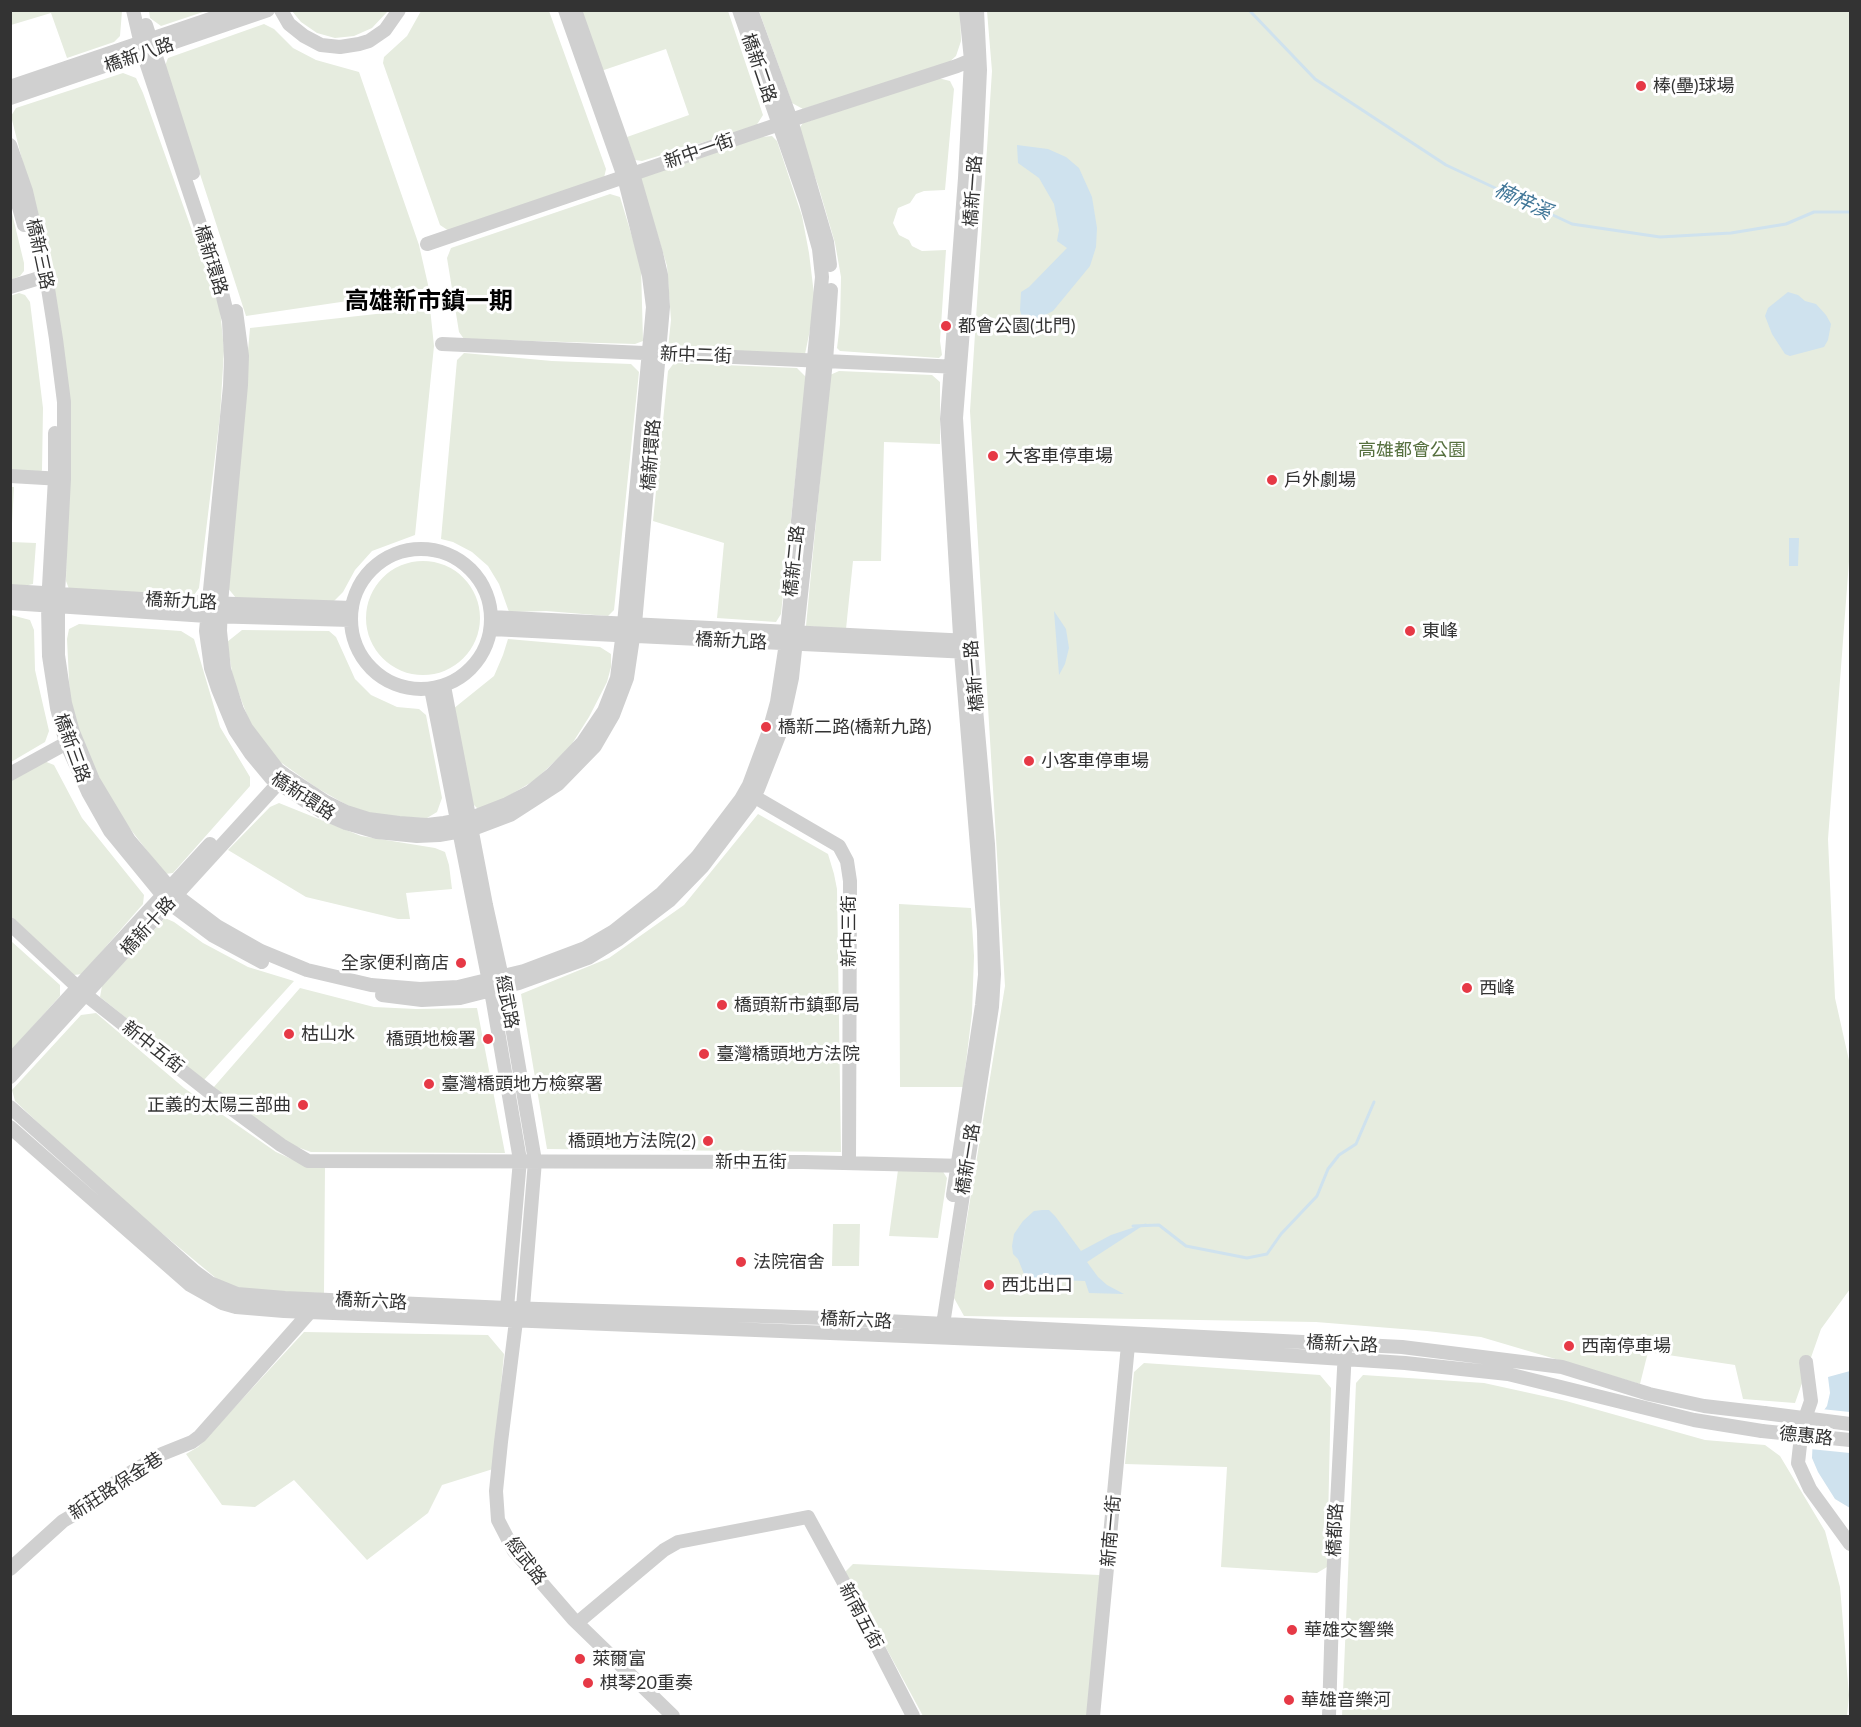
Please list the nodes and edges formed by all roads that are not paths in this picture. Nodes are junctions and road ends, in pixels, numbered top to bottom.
1 (133, 10) edge
2 (142, 10) edge
3 (237, 10) edge
4 (268, 10) edge
5 (281, 10) edge
6 (399, 10) edge
7 (565, 10) edge
8 (575, 10) edge
9 (739, 10) edge
10 (751, 10) edge
11 (966, 10) edge
12 (977, 10) edge
13 (146, 47) junction
14 (976, 58) junction
15 (10, 87) edge
16 (10, 98) edge
17 (785, 122) junction
18 (10, 145) edge
19 (10, 175) edge
20 (628, 175) junction
21 (427, 244) dead end
22 (41, 277) junction
23 (10, 287) edge
24 (442, 344) dead end
25 (655, 353) junction
26 (820, 361) junction
27 (955, 367) junction
28 (10, 476) edge
29 (59, 479) junction
30 (10, 591) edge
31 (53, 599) junction
32 (10, 603) edge
33 (214, 609) junction
34 (351, 614) junction
35 (491, 623) junction
36 (629, 630) junction
37 (792, 638) junction
38 (965, 647) junction
39 (437, 687) junction
40 (70, 741) junction
41 (10, 774) edge
42 (278, 777) junction
43 (750, 794) junction
44 (465, 825) junction
45 (170, 895) junction
46 (10, 924) edge
47 (504, 982) junction
48 (490, 985) junction
49 (82, 991) junction
50 (10, 1061) edge
51 (10, 1077) edge
52 (10, 1107) edge
53 (10, 1127) edge
54 (520, 1160) junction
55 (535, 1161) junction
56 (849, 1163) junction
57 (962, 1166) junction
58 (310, 1305) junction
59 (523, 1307) junction
60 (507, 1308) junction
61 (516, 1321) junction
62 (937, 1332) junction
63 (1345, 1344) junction
64 (1128, 1345) junction
65 (1344, 1359) junction
66 (1806, 1362) dead end
67 (1764, 1413) joint
68 (1851, 1424) edge
69 (1762, 1431) joint
70 (1851, 1440) edge
71 (1851, 1544) edge
72 (10, 1569) edge
73 (577, 1623) junction
74 (672, 1716) edge
75 (913, 1716) edge
76 (1093, 1716) edge
77 (1329, 1716) edge

1 - 13 street, 橋新環路
2 - 13 street, 橋新環路
3 - 13 street, 橋新八路
4 - 13 street, 橋新八路
5 - 6 street
7 - 20 street, 橋新環路
8 - 20 street, 橋新環路
9 - 17 street, 橋新二路
10 - 17 street, 橋新二路
11 - 14 street, 橋新一路
12 - 14 street, 橋新一路
13 - 15 street, 橋新八路
13 - 16 street, 橋新八路
13 - 33 street, 橋新環路
14 - 17 street, 新中一街
14 - 27 street, 橋新一路
17 - 20 street, 新中一街
17 - 26 street, 橋新二路
18 - 22 street, 橋新三路
19 - 22 street, 橋新三路
20 - 21 street, 新中一街
20 - 25 street, 橋新環路
22 - 23 street
22 - 29 street, 橋新三路
24 - 25 street, 新中二街
25 - 26 street, 新中二街
25 - 36 street, 橋新環路
26 - 27 street, 新中二街
26 - 37 street, 橋新二路
27 - 38 street, 橋新一路
28 - 29 street
29 - 31 street, 橋新三路
30 - 31 street, 橋新九路
31 - 32 street, 橋新九路
31 - 33 street, 橋新九路
31 - 40 street, 橋新三路
33 - 34 street, 橋新九路
33 - 42 street, 橋新環路
34 - 35 street
34 - 39 street
35 - 36 street, 橋新九路
35 - 39 street
36 - 37 street, 橋新九路
36 - 44 street, 橋新環路
37 - 38 street, 橋新九路
37 - 43 street, 橋新二路
38 - 57 street, 橋新一路
39 - 44 street, 經武路
40 - 41 street
40 - 45 street, 橋新三路
42 - 44 street, 橋新環路
42 - 45 street, 橋新十路
43 - 47 street, 橋新二路
43 - 56 street, 新中三街
44 - 47 street, 經武路
44 - 48 street, 經武路
45 - 48 street, 橋新三路
45 - 49 street, 橋新十路
46 - 49 street, 新中五街
47 - 48 street, 橋新二路
47 - 55 street, 經武路
48 - 54 street, 經武路
49 - 50 street, 橋新十路
49 - 51 street, 橋新十路
49 - 54 street, 新中五街
52 - 58 street, 橋新六路
53 - 58 street, 橋新六路
54 - 55 street, 新中五街
54 - 60 street, 經武路
55 - 56 street, 新中五街
55 - 59 street, 經武路
56 - 57 street, 新中五街
57 - 62 street, 橋新一路
58 - 60 street, 橋新六路
58 - 61 street, 橋新六路
58 - 72 street, 新莊路保金巷
59 - 60 street, 橋新六路
59 - 61 street, 經武路
59 - 62 street, 橋新六路
60 - 61 street
61 - 62 street, 橋新六路
61 - 73 street, 經武路
62 - 63 street, 橋新六路
62 - 64 street, 橋新六路
63 - 65 street, 橋都路
63 - 67 street, 橋新六路
64 - 65 street, 橋新六路
64 - 76 street, 新南一街
65 - 69 street, 橋新六路
65 - 77 street, 橋都路
66 - 71 street
67 - 68 street, 德惠路, bridge
69 - 70 street, 德惠路, bridge
73 - 74 street, 經武路
73 - 75 street, 新南五街

